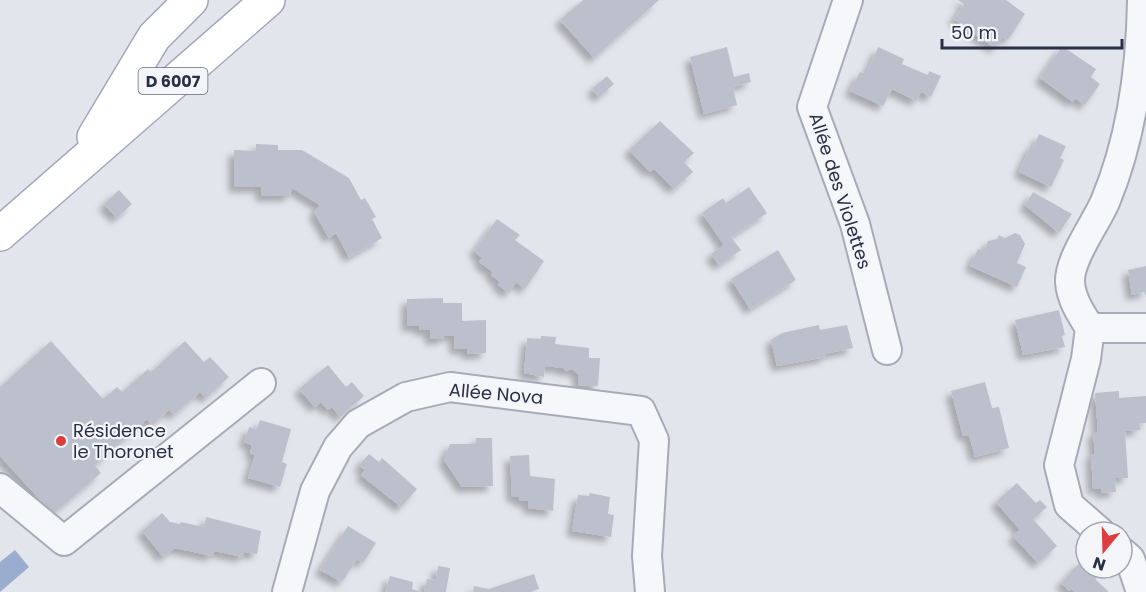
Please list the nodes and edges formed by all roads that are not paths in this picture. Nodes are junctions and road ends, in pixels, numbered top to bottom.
1 (191, 0) edge
2 (268, 0) edge
3 (848, 0) edge
4 (1142, 0) edge
5 (78, 163) junction
6 (0, 234) edge
7 (1090, 328) junction
8 (1146, 328) edge
9 (887, 350) dead end
10 (261, 383) dead end
11 (0, 488) edge
12 (1086, 520) edge
13 (1134, 571) edge
14 (287, 592) edge
15 (650, 592) edge
16 (1141, 592) edge

1 - 5 main road, D 6007
2 - 5 main road, D 6007
3 - 9 street, Allée des Violettes
4 - 7 street
5 - 6 main road, D 6007
7 - 8 street
7 - 12 street
10 - 11 street
13 - 16 street
14 - 15 street, Allée Nova

